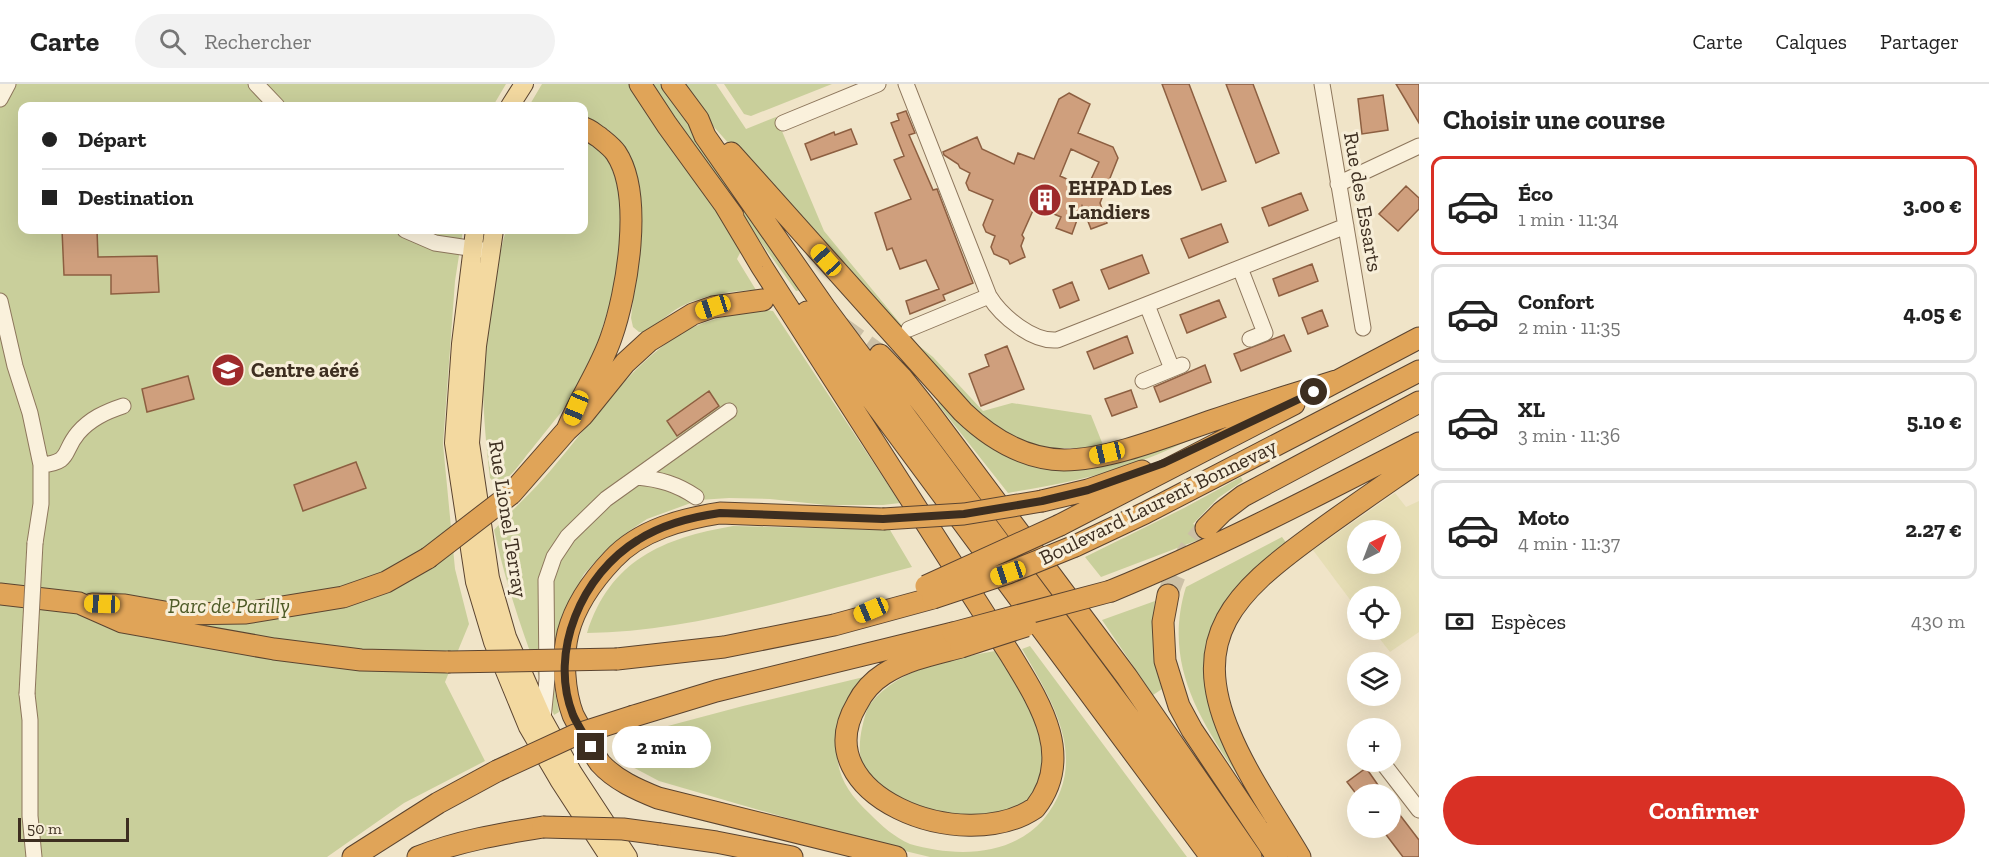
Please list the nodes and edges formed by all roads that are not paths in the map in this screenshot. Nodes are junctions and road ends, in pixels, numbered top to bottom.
1 (8, 84) edge
2 (256, 84) edge
3 (524, 84) edge
4 (640, 84) edge
5 (672, 84) edge
6 (878, 84) edge
7 (906, 84) edge
8 (1322, 84) edge
9 (0, 99) edge
10 (272, 102) edge
11 (513, 102) edge
12 (698, 119) junction
13 (783, 123) dead end
14 (588, 131) edge
15 (1419, 146) edge
16 (1338, 183) junction
17 (724, 205) junction
18 (1346, 226) junction
19 (414, 234) edge
20 (477, 234) edge
21 (492, 234) edge
22 (482, 250) junction
23 (1240, 268) junction
24 (989, 296) junction
25 (0, 300) edge
26 (763, 300) dead end
27 (1147, 305) junction
28 (1363, 328) dead end
29 (909, 329) dead end
30 (1419, 338) edge
31 (1250, 339) dead end
32 (880, 355) tunnel mouth
33 (1419, 371) edge
34 (1143, 381) dead end
35 (1336, 381) junction
36 (1419, 402) edge
37 (123, 406) dead end
38 (729, 411) dead end
39 (567, 429) junction
40 (1419, 443) edge
41 (1419, 461) edge
42 (40, 465) junction
43 (637, 477) junction
44 (696, 497) dead end
45 (1206, 528) tunnel mouth
46 (929, 592) junction
47 (0, 594) edge
48 (1167, 595) tunnel mouth
49 (79, 603) junction
50 (957, 640) junction
51 (543, 719) junction
52 (1390, 772) edge
53 (1419, 810) edge
54 (936, 842) dead end
55 (970, 844) dead end
56 (34, 857) edge
57 (352, 857) edge
58 (418, 857) edge
59 (609, 857) edge
60 (628, 857) edge
61 (792, 857) edge
62 (896, 857) edge
63 (1210, 857) edge
64 (1233, 857) edge
65 (1251, 857) edge
66 (1277, 857) edge
67 (1300, 857) edge

1 - 9 street
2 - 10 street
3 - 11 main road
4 - 17 highway
5 - 12 highway
6 - 13 street
7 - 24 street
8 - 16 street, Rue des Essarts
12 - 35 highway
12 - 64 highway
14 - 39 highway
15 - 16 street
16 - 18 street, Rue des Essarts
17 - 55 highway
17 - 63 highway
18 - 23 street
18 - 28 street, Rue des Essarts
19 - 22 street
20 - 22 main road, Rue Lionel Terray
21 - 22 main road, Rue Lionel Terray
22 - 51 main road, Rue Lionel Terray
22 - 59 main road, Rue Lionel Terray
23 - 27 street
23 - 31 street
24 - 27 street
24 - 29 street
25 - 42 street
26 - 39 highway
27 - 34 street
30 - 35 highway
32 - 65 highway
33 - 46 highway, Boulevard Laurent Bonnevay, bridge
35 - 46 highway, bridge
35 - 62 highway, bridge
36 - 45 highway
37 - 42 street
38 - 43 street
39 - 49 highway, bridge
40 - 50 highway, bridge
41 - 67 highway
42 - 56 street, bridge
43 - 44 street
43 - 51 street
46 - 49 highway, Boulevard Laurent Bonnevay, bridge
47 - 49 highway, Boulevard Laurent Bonnevay
48 - 66 highway
50 - 54 highway
50 - 57 highway, bridge
51 - 60 main road, Rue Lionel Terray
52 - 53 street
58 - 61 highway, bridge

